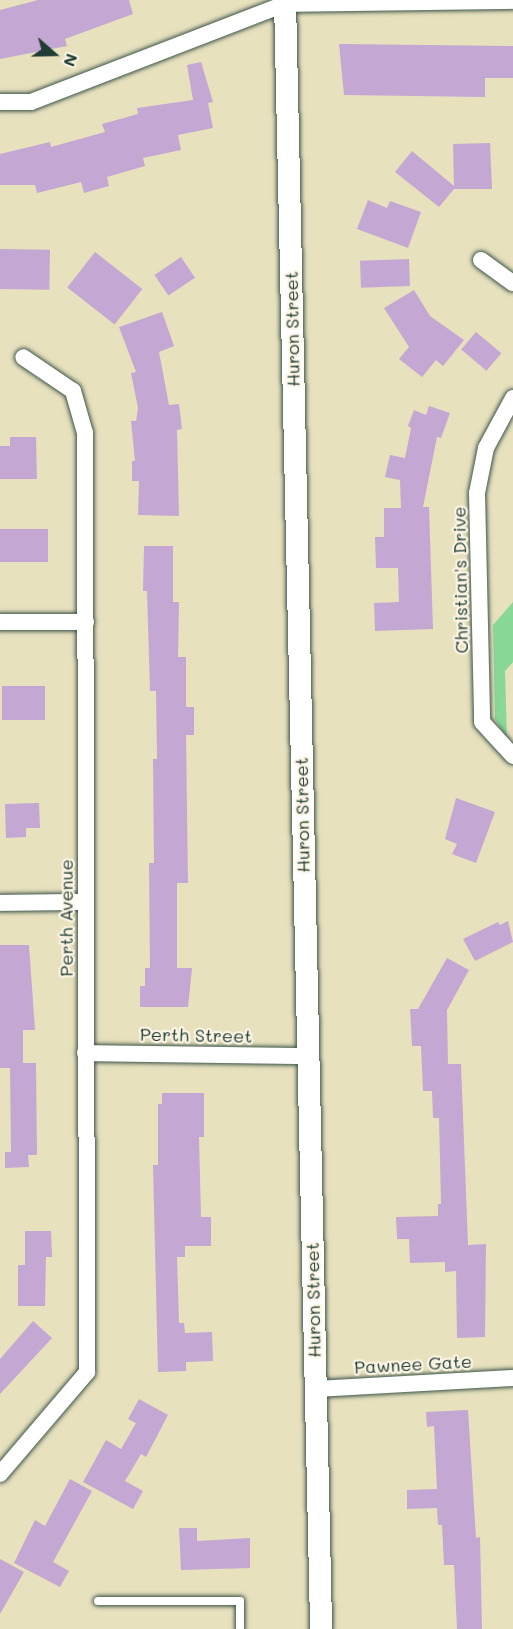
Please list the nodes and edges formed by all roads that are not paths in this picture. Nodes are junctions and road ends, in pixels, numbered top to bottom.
1 (513, 1) edge
2 (285, 2) edge
3 (0, 102) edge
4 (481, 260) dead end
5 (513, 283) edge
6 (23, 357) dead end
7 (513, 398) edge
8 (0, 622) edge
9 (86, 622) junction
10 (513, 756) edge
11 (86, 902) junction
12 (0, 903) edge
13 (86, 1053) junction
14 (307, 1056) junction
15 (513, 1378) edge
16 (315, 1389) junction
17 (0, 1474) edge
18 (98, 1601) dead end
19 (240, 1629) edge
20 (321, 1629) edge

1 - 2 street
2 - 3 street
2 - 14 main road, Huron Street
4 - 5 street
6 - 9 street, Perth Avenue
7 - 10 street, Christian's Drive
8 - 9 street
9 - 11 street, Perth Avenue
11 - 12 street
11 - 13 street, Perth Avenue
13 - 14 street, Perth Street
13 - 17 street, Perth Avenue
14 - 16 main road, Huron Street
15 - 16 street, Pawnee Gate
16 - 20 main road, Huron Street
18 - 19 lane

